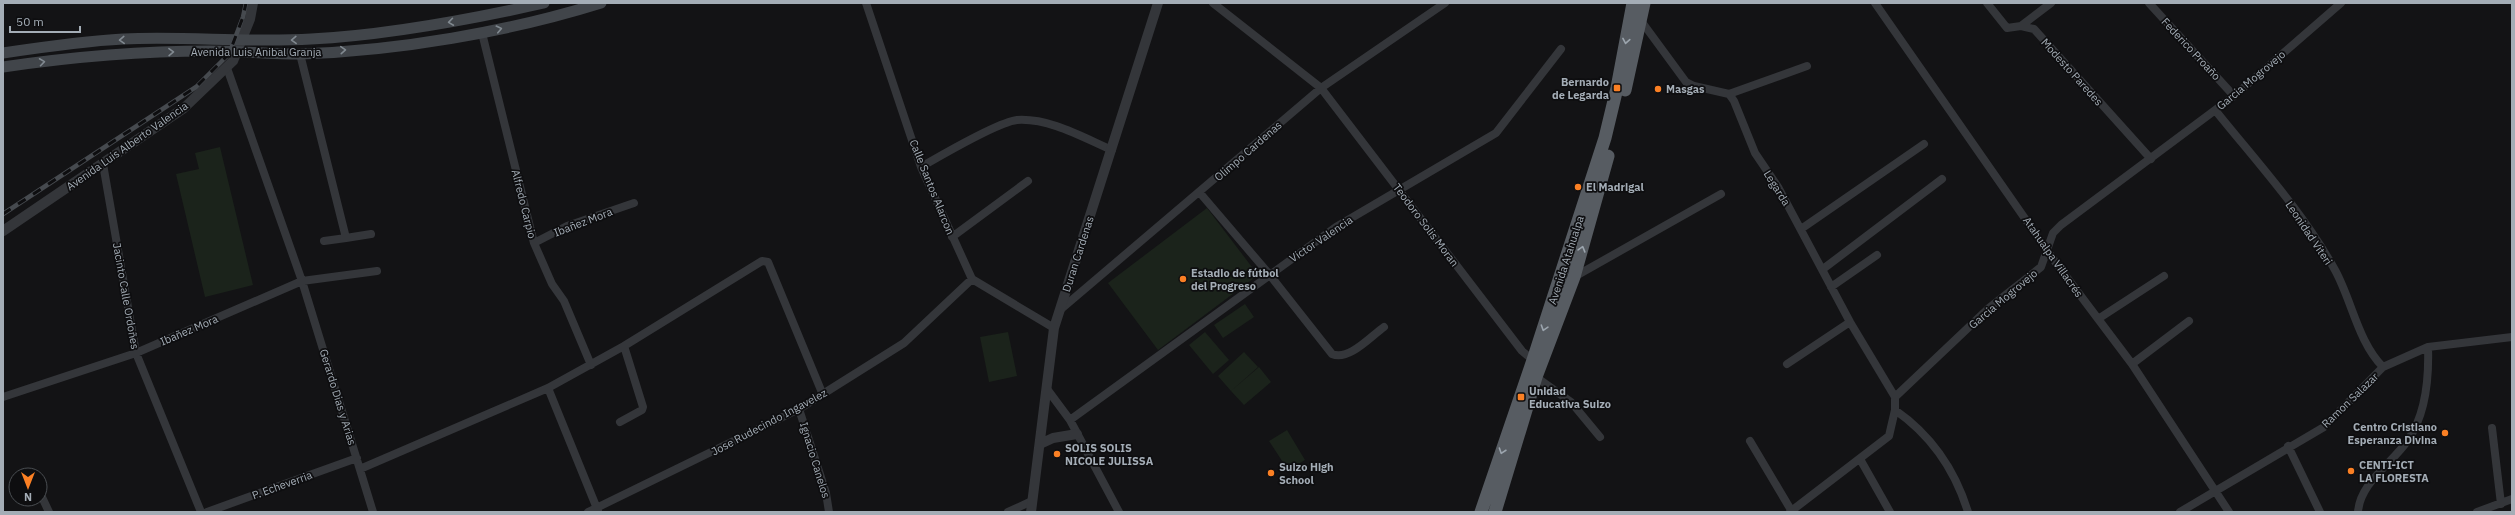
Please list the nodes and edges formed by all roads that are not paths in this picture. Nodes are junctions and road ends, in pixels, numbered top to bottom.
1 (253, 3) edge
2 (544, 3) edge
3 (601, 3) edge
4 (866, 3) edge
5 (1158, 3) edge
6 (1213, 3) edge
7 (1445, 3) edge
8 (1644, 3) edge
9 (1875, 3) edge
10 (1987, 3) edge
11 (2051, 3) edge
12 (2149, 3) edge
13 (2341, 3) edge
14 (1635, 12) edge
15 (2021, 26) junction
16 (482, 33) junction
17 (242, 42) junction
18 (1560, 49) dead end
19 (237, 52) junction
20 (3, 53) edge
21 (300, 54) junction
22 (1807, 66) dead end
23 (3, 67) edge
24 (227, 68) junction
25 (1321, 88) junction
26 (1729, 94) junction
27 (2234, 96) junction
28 (2215, 110) junction
29 (1924, 144) dead end
30 (1112, 150) junction
31 (2151, 159) junction
32 (103, 164) junction
33 (921, 167) junction
34 (1942, 179) dead end
35 (1028, 181) dead end
36 (1399, 190) junction
37 (1200, 194) junction
38 (1721, 194) dead end
39 (634, 203) dead end
40 (1801, 229) junction
41 (3, 231) edge
42 (371, 234) dead end
43 (952, 237) junction
44 (346, 238) junction
45 (324, 241) dead end
46 (534, 243) junction
47 (2048, 249) junction
48 (1877, 255) dead end
49 (1823, 269) junction
50 (377, 271) dead end
51 (1269, 274) junction
52 (2164, 276) dead end
53 (1574, 277) junction
54 (972, 279) junction
55 (302, 281) junction
56 (1831, 287) junction
57 (1060, 310) junction
58 (2098, 319) junction
59 (2188, 321) dead end
60 (1850, 322) junction
61 (1384, 327) dead end
62 (1054, 328) junction
63 (2512, 337) edge
64 (624, 346) junction
65 (2428, 347) junction
66 (136, 353) junction
67 (1533, 360) junction
68 (1787, 364) dead end
69 (2132, 364) junction
70 (591, 365) junction
71 (2383, 367) junction
72 (1536, 377) junction
73 (548, 388) junction
74 (1047, 389) junction
75 (823, 395) junction
76 (3, 397) edge
77 (1895, 397) junction
78 (799, 409) junction
79 (1895, 410) junction
80 (1070, 420) junction
81 (620, 422) dead end
82 (2492, 428) dead end
83 (1077, 434) junction
84 (1600, 437) dead end
85 (1750, 441) dead end
86 (1040, 444) junction
87 (2288, 446) junction
88 (357, 458) junction
89 (1860, 459) junction
90 (360, 468) junction
91 (2216, 490) junction
92 (2512, 500) edge
93 (1032, 501) junction
94 (2501, 504) junction
95 (598, 509) edge
96 (1790, 511) edge
97 (201, 512) edge
98 (207, 512) edge
99 (373, 512) edge
100 (588, 512) edge
101 (829, 512) edge
102 (1008, 512) edge
103 (1031, 512) edge
104 (1119, 512) edge
105 (1481, 512) edge
106 (1494, 512) edge
107 (1890, 512) edge
108 (1968, 512) edge
109 (2180, 512) edge
110 (2229, 512) edge
111 (2320, 512) edge
112 (2358, 512) edge
113 (2476, 512) edge

1 - 17 street, Avenida Luis Alberto Valencia
2 -> 17 main road, Avenida Luis Anibal Granja
16 -> 3 main road, Avenida Luis Anibal Granja
4 - 33 street, Calle Santos Alarcon
5 - 30 street, Duran Cardenas
6 - 25 street, Teodoro Solis Moran
7 - 25 street, Olimpo Cardenas
8 - 14 highway, Avenida Atahualpa
9 - 47 street, Atahualpa Villacrés
10 - 15 street, Modesto Paredes
11 - 15 street
12 - 27 street, Federico Proaño
13 - 27 street, Garcia Mogrovejo
14 - 26 street
53 -> 14 highway, Avenida Atahualpa
14 -> 67 highway, Avenida Atahualpa
15 - 31 street, Modesto Paredes
21 -> 16 main road, Avenida Luis Anibal Granja
16 - 46 street, Alfredo Carpio
17 - 19 street, Avenida Luis Alberto Valencia
17 -> 20 main road, Avenida Luis Anibal Granja
18 - 36 street, Victor Valencia
19 - 21 main road, Avenida Luis Anibal Granja
23 -> 19 main road, Avenida Luis Anibal Granja
19 - 24 street, Avenida Luis Alberto Valencia
21 - 44 street
22 - 26 street
24 - 32 street, Avenida Luis Alberto Valencia
24 - 55 street, Gerardo Dias y Arias
25 - 36 street, Teodoro Solis Moran
25 - 37 street, Olimpo Cardenas
26 - 40 street, Legarda
27 - 28 street, Garcia Mogrovejo
28 - 31 street, Garcia Mogrovejo
28 - 71 street, Leonidad Viteri
29 - 40 street
30 - 33 street
30 - 57 street, Duran Cardenas
31 - 47 street, Garcia Mogrovejo
32 - 41 street, Avenida Luis Alberto Valencia
32 - 66 street, Jacinto Calle Ordoñes
33 - 43 street, Calle Santos Alarcon
34 - 49 street
35 - 43 street
36 - 51 street, Victor Valencia
36 - 67 street, Teodoro Solis Moran
37 - 51 street
37 - 57 street, Olimpo Cardenas
38 - 53 street
39 - 46 street, Ibañez Mora
40 - 49 street, Legarda
42 - 44 street
43 - 54 street, Calle Santos Alarcon
44 - 45 street
46 - 70 street, Alfredo Carpio
47 - 58 street, Atahualpa Villacrés
47 - 77 street, Garcia Mogrovejo
48 - 56 street
49 - 56 street, Legarda
50 - 55 street, Ibañez Mora
51 - 61 street
51 - 80 street, Victor Valencia
52 - 58 street
53 - 72 highway, Avenida Atahualpa
54 - 62 street
54 - 75 street, Jose Rudecindo Ingavelez
55 - 66 street, Ibañez Mora
55 - 88 street, Gerardo Dias y Arias
56 - 60 street, Legarda
57 - 62 street, Duran Cardenas
58 - 69 street, Atahualpa Villacrés
59 - 69 street
60 - 68 street
60 - 77 street, Legarda
62 - 74 street, Duran Cardenas
63 - 65 street, Ramon Salazar
64 - 70 street
64 - 75 street
64 - 81 street
65 - 71 street, Ramon Salazar
65 - 112 street
66 - 76 street, Ibañez Mora
66 - 97 street, Jacinto Calle Ordoñes
67 -> 105 highway, Avenida Atahualpa
69 - 91 street, Atahualpa Villacrés
70 - 73 street
71 - 87 street, Ramon Salazar
72 - 84 street
72 - 106 highway, Avenida Atahualpa
73 - 90 street
73 - 95 street
74 - 80 street
74 - 86 street, Duran Cardenas
75 - 78 street, Jose Rudecindo Ingavelez
77 - 79 street
78 - 95 street, Jose Rudecindo Ingavelez
78 - 101 street, Ignacio Canelos
79 - 89 street
79 - 108 street
80 - 83 street
82 - 94 street
83 - 86 street
83 - 104 street
85 - 96 street
86 - 93 street, Duran Cardenas
87 - 91 street, Ramon Salazar
87 - 111 street
88 - 90 street, Gerardo Dias y Arias
88 - 98 street, P. Echeverria
89 - 96 street
89 - 107 street
90 - 99 street, Gerardo Dias y Arias
91 - 109 street, Ramon Salazar
91 - 110 street, Atahualpa Villacrés
92 - 94 street
93 - 102 street
93 - 103 street, Duran Cardenas
94 - 113 street
95 - 100 street, Jose Rudecindo Ingavelez

